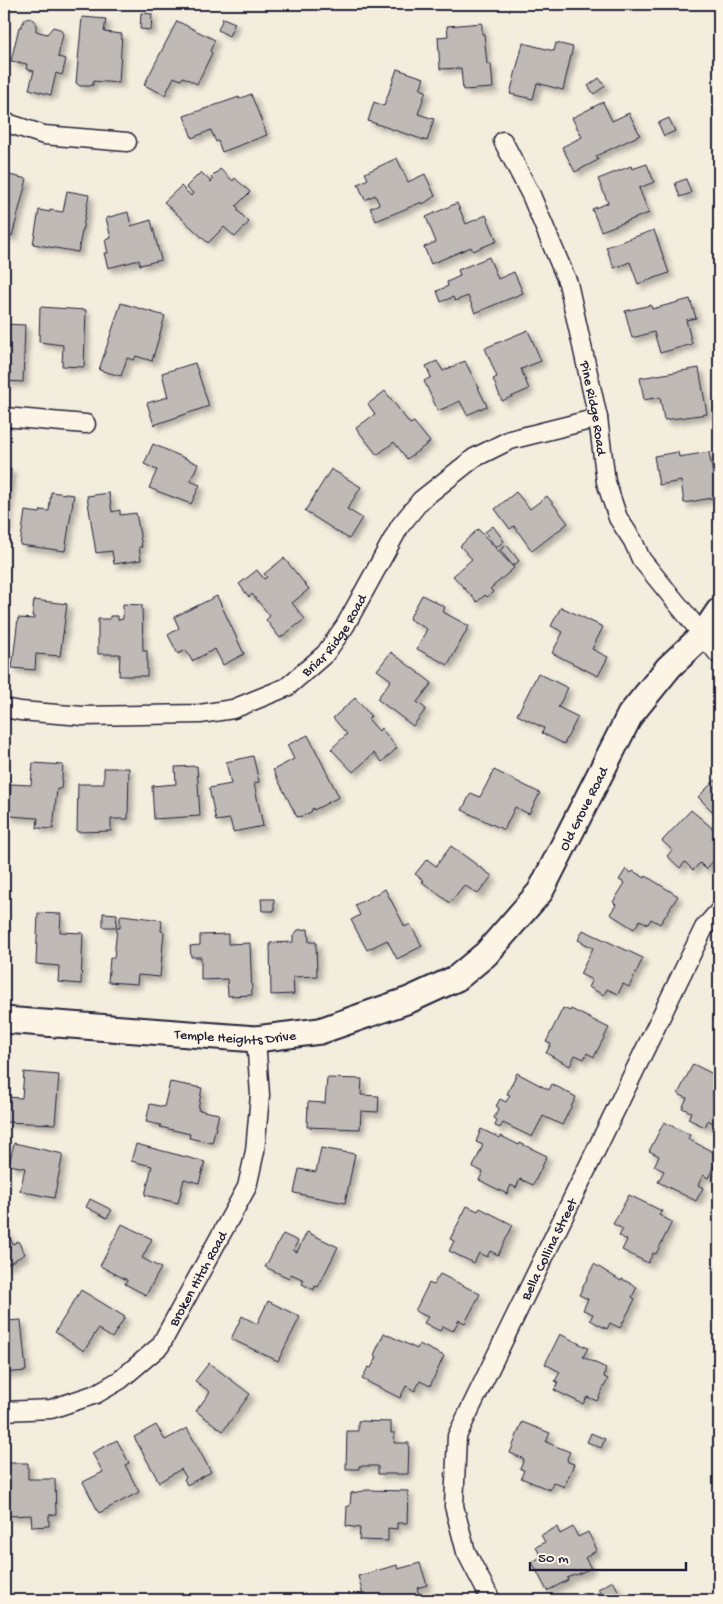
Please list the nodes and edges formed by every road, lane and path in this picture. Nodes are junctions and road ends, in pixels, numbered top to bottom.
1 (4, 122) edge
2 (503, 141) dead end
3 (127, 142) dead end
4 (4, 417) edge
5 (598, 418) junction
6 (86, 424) dead end
7 (719, 611) edge
8 (711, 632) edge
9 (719, 656) edge
10 (4, 708) edge
11 (719, 911) edge
12 (457, 978) joint
13 (4, 1020) edge
14 (256, 1039) junction
15 (4, 1411) edge
16 (491, 1600) edge

1 - 3 street
2 - 5 street, Pine Ridge Road
4 - 6 street
5 - 8 street, Pine Ridge Road
5 - 10 street, Briar Ridge Road
7 - 8 street, Old Grove Road
8 - 9 street, Pine Ridge Road
8 - 12 street, Old Grove Road
11 - 16 street, Bella Collina Street
12 - 14 street, Temple Heights Drive
13 - 14 street, Temple Heights Drive
14 - 15 street, Broken Hitch Road

